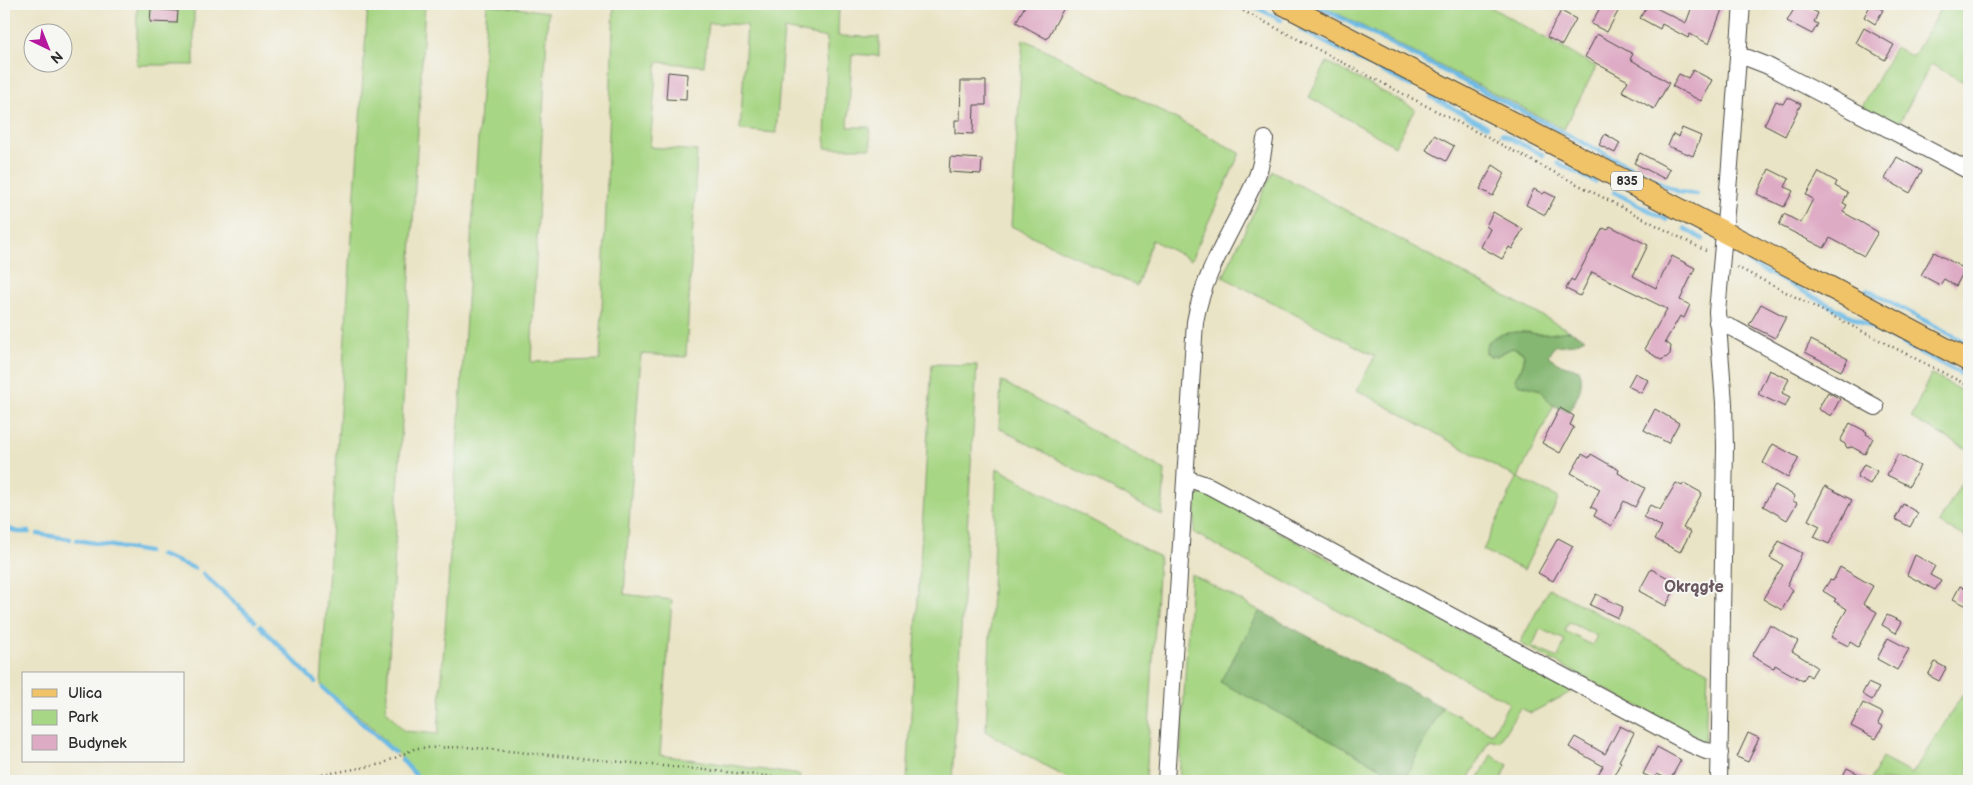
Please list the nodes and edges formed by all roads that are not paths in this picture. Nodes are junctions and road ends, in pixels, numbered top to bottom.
1 (1283, 4) edge
2 (1742, 4) edge
3 (1738, 57) junction
4 (1265, 139) dead end
5 (1969, 171) edge
6 (1724, 232) junction
7 (1717, 322) junction
8 (1969, 361) edge
9 (1876, 407) dead end
10 (1186, 478) junction
11 (1720, 753) junction
12 (1166, 781) edge
13 (1719, 781) edge

1 - 6 main road, 835
2 - 3 street
3 - 5 street
3 - 6 street
4 - 10 street
6 - 7 street
6 - 8 main road, 835
7 - 9 street
7 - 11 street
10 - 11 street
10 - 12 street
11 - 13 street

